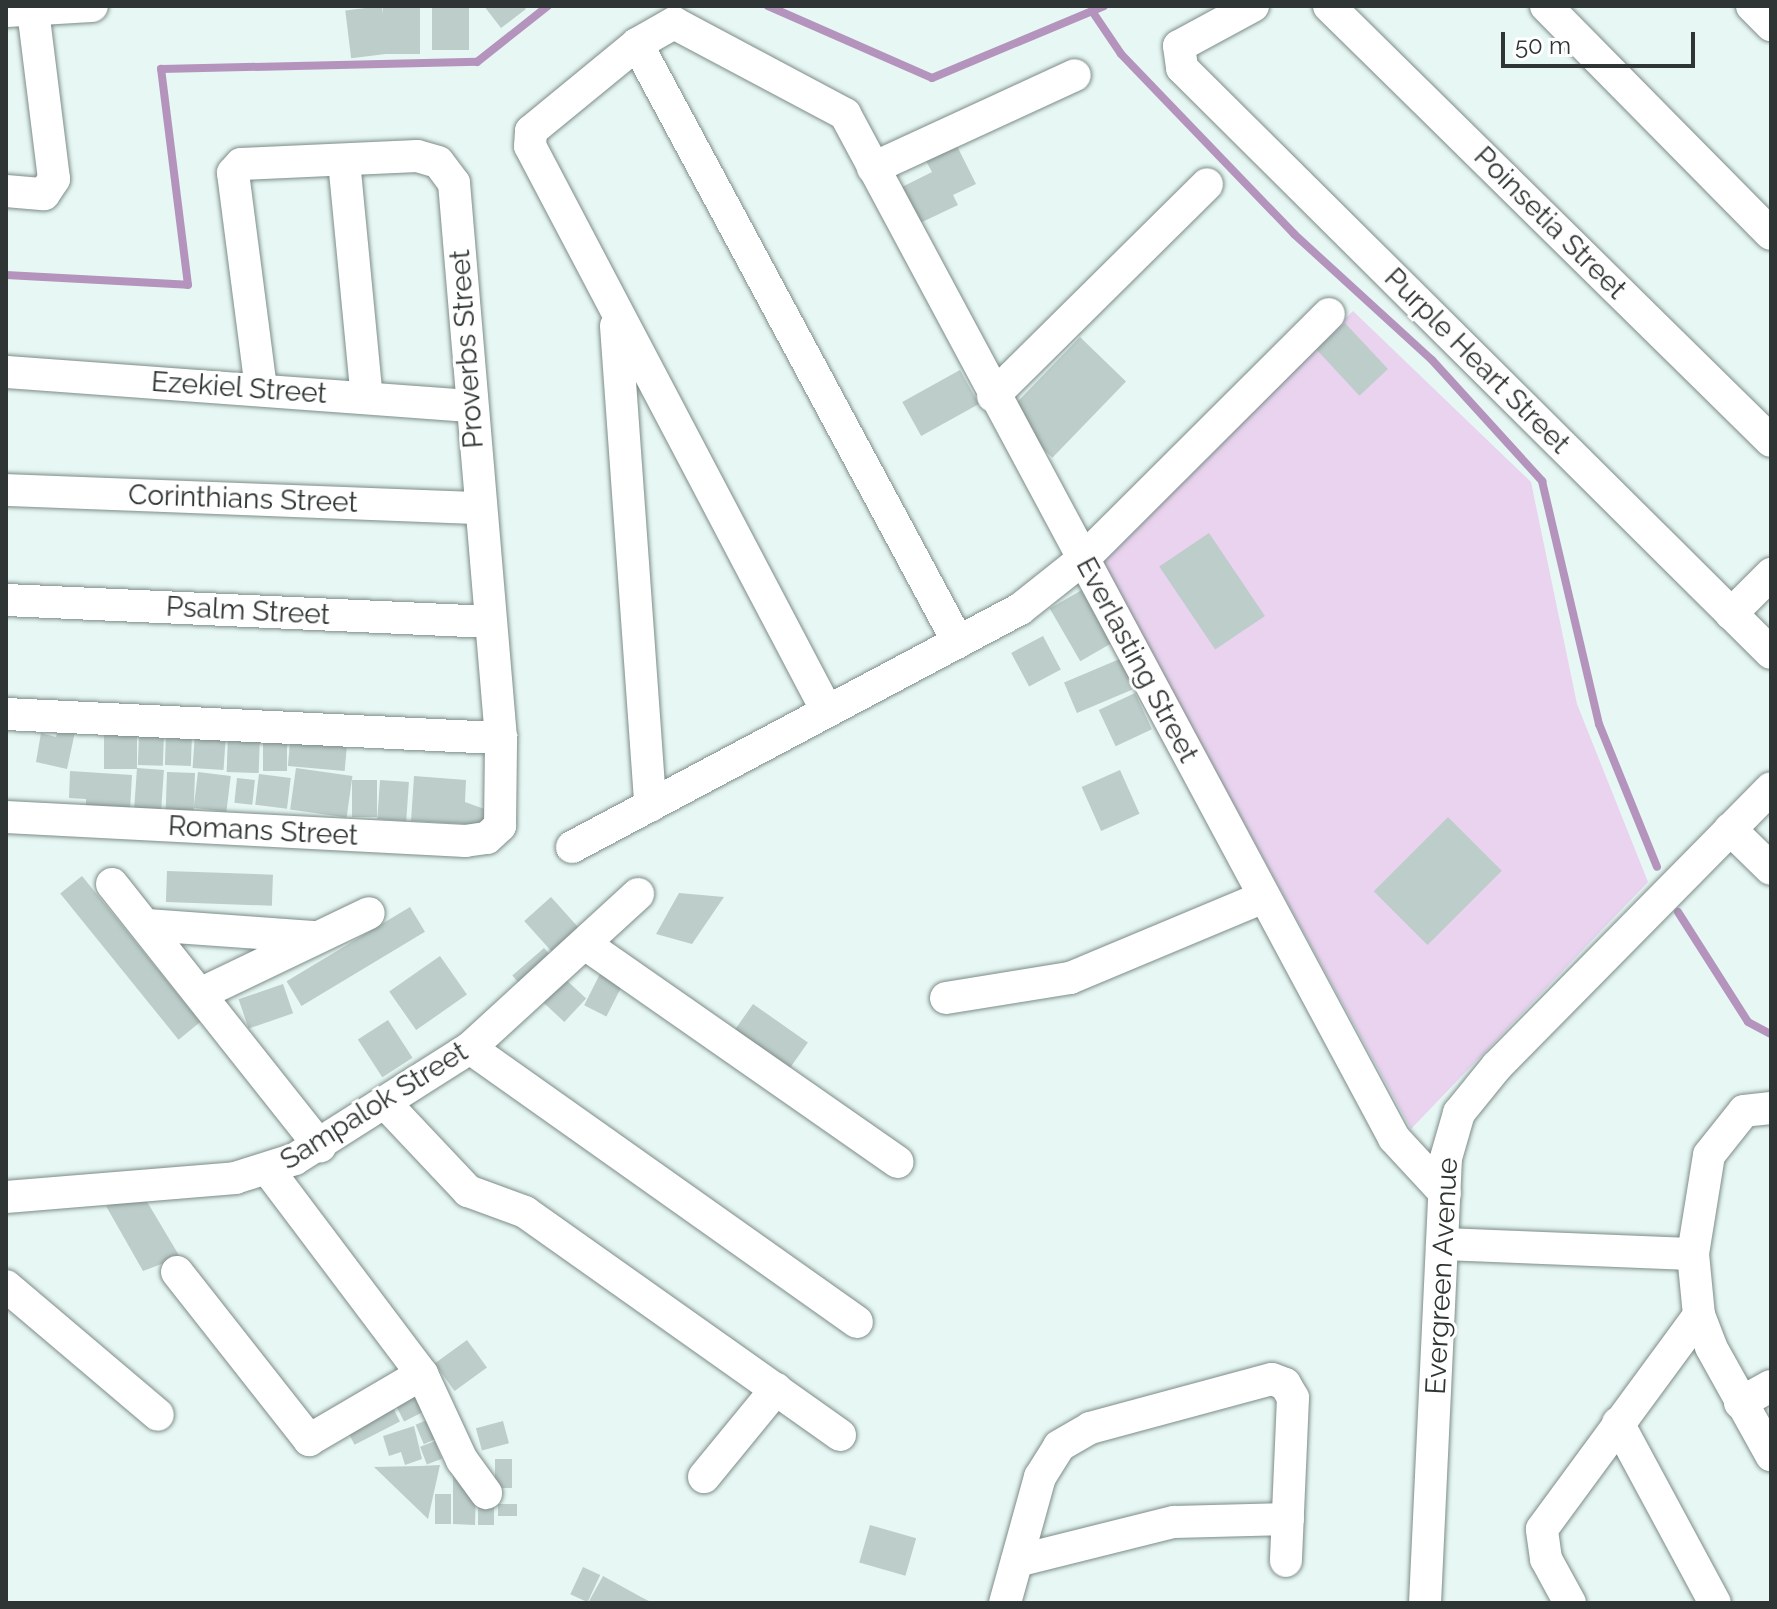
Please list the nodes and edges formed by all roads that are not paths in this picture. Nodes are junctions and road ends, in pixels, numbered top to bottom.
1 (92, 6) edge
2 (1253, 6) edge
3 (1329, 6) edge
4 (1546, 6) edge
5 (1752, 6) edge
6 (20, 11) edge
7 (1771, 25) edge
8 (637, 44) junction
9 (1075, 75) dead end
10 (344, 161) junction
11 (873, 168) junction
12 (1207, 184) dead end
13 (6, 191) edge
14 (1771, 234) edge
15 (615, 312) junction
16 (1329, 314) dead end
17 (6, 372) edge
18 (261, 388) junction
19 (993, 396) junction
20 (367, 398) junction
21 (471, 406) junction
22 (1771, 441) edge
23 (6, 490) edge
24 (479, 508) junction
25 (1083, 559) junction
26 (1771, 574) edge
27 (6, 600) edge
28 (1731, 614) junction
29 (491, 622) junction
30 (958, 642) junction
31 (1771, 653) edge
32 (827, 711) junction
33 (6, 714) edge
34 (501, 738) junction
35 (1771, 788) edge
36 (650, 806) junction
37 (504, 810) joint
38 (6, 817) edge
39 (1730, 829) junction
40 (572, 847) dead end
41 (1771, 869) edge
42 (112, 884) dead end
43 (638, 894) dead end
44 (1264, 897) junction
45 (369, 913) dead end
46 (147, 925) junction
47 (313, 937) junction
48 (585, 944) junction
49 (200, 994) junction
50 (946, 998) dead end
51 (470, 1048) junction
52 (386, 1104) junction
53 (1771, 1108) edge
54 (320, 1146) junction
55 (897, 1162) dead end
56 (269, 1171) junction
57 (1445, 1193) junction
58 (6, 1197) edge
59 (1442, 1244) junction
60 (1693, 1254) junction
61 (177, 1272) dead end
62 (6, 1286) edge
63 (1699, 1315) junction
64 (857, 1322) dead end
65 (422, 1374) junction
66 (1771, 1386) edge
67 (776, 1389) junction
68 (1740, 1403) junction
69 (158, 1415) dead end
70 (1618, 1423) junction
71 (840, 1435) dead end
72 (1771, 1455) edge
73 (704, 1477) dead end
74 (486, 1493) dead end
75 (1288, 1519) junction
76 (1286, 1561) dead end
77 (1016, 1587) edge
78 (1425, 1603) edge
79 (1570, 1603) edge
80 (1715, 1603) edge

1 - 6 street
2 - 28 street, Purple Heart Street
3 - 22 street, Poinsetia Street
4 - 14 street
5 - 7 street
6 - 13 street
8 - 11 street, Everlasting Street
8 - 15 street
8 - 30 street
9 - 11 street
10 - 18 street, Proverbs Street
10 - 20 street
10 - 21 street, Proverbs Street
11 - 19 street, Everlasting Street
12 - 19 street
15 - 32 street
15 - 36 street
16 - 25 street
17 - 18 street, Ezekiel Street
18 - 20 street, Ezekiel Street
19 - 25 street, Everlasting Street
20 - 21 street, Ezekiel Street
21 - 24 street, Proverbs Street
23 - 24 street, Corinthians Street
24 - 29 street, Proverbs Street
25 - 30 street
25 - 44 street, Everlasting Street
26 - 28 street
27 - 29 street, Psalm Street
28 - 31 street, Purple Heart Street
29 - 34 street, Proverbs Street
30 - 32 street
32 - 36 street
33 - 34 street
34 - 37 street, Proverbs Street
35 - 39 street, Evergreen Avenue
36 - 40 street
37 - 38 street, Romans Street
39 - 41 street
39 - 57 street, Evergreen Avenue
42 - 46 street
43 - 48 street, Sampalok Street
44 - 50 street
44 - 57 street, Everlasting Street
45 - 47 street
46 - 47 street
46 - 49 street
47 - 49 street
48 - 51 street, Sampalok Street
48 - 55 street
49 - 54 street
51 - 52 street, Sampalok Street
51 - 64 street
52 - 54 street, Sampalok Street
52 - 67 street
53 - 60 street
54 - 56 street, Sampalok Street
56 - 58 street, Sampalok Street
56 - 65 street
57 - 59 street, Evergreen Avenue
59 - 60 street
59 - 78 street, Evergreen Avenue
60 - 63 street
61 - 65 street
62 - 69 street
63 - 68 street
63 - 70 street
65 - 74 street
66 - 68 street
67 - 71 street
67 - 73 street
68 - 72 street
70 - 79 street
70 - 80 street
75 - 76 street
75 - 77 street
75 - 77 street

